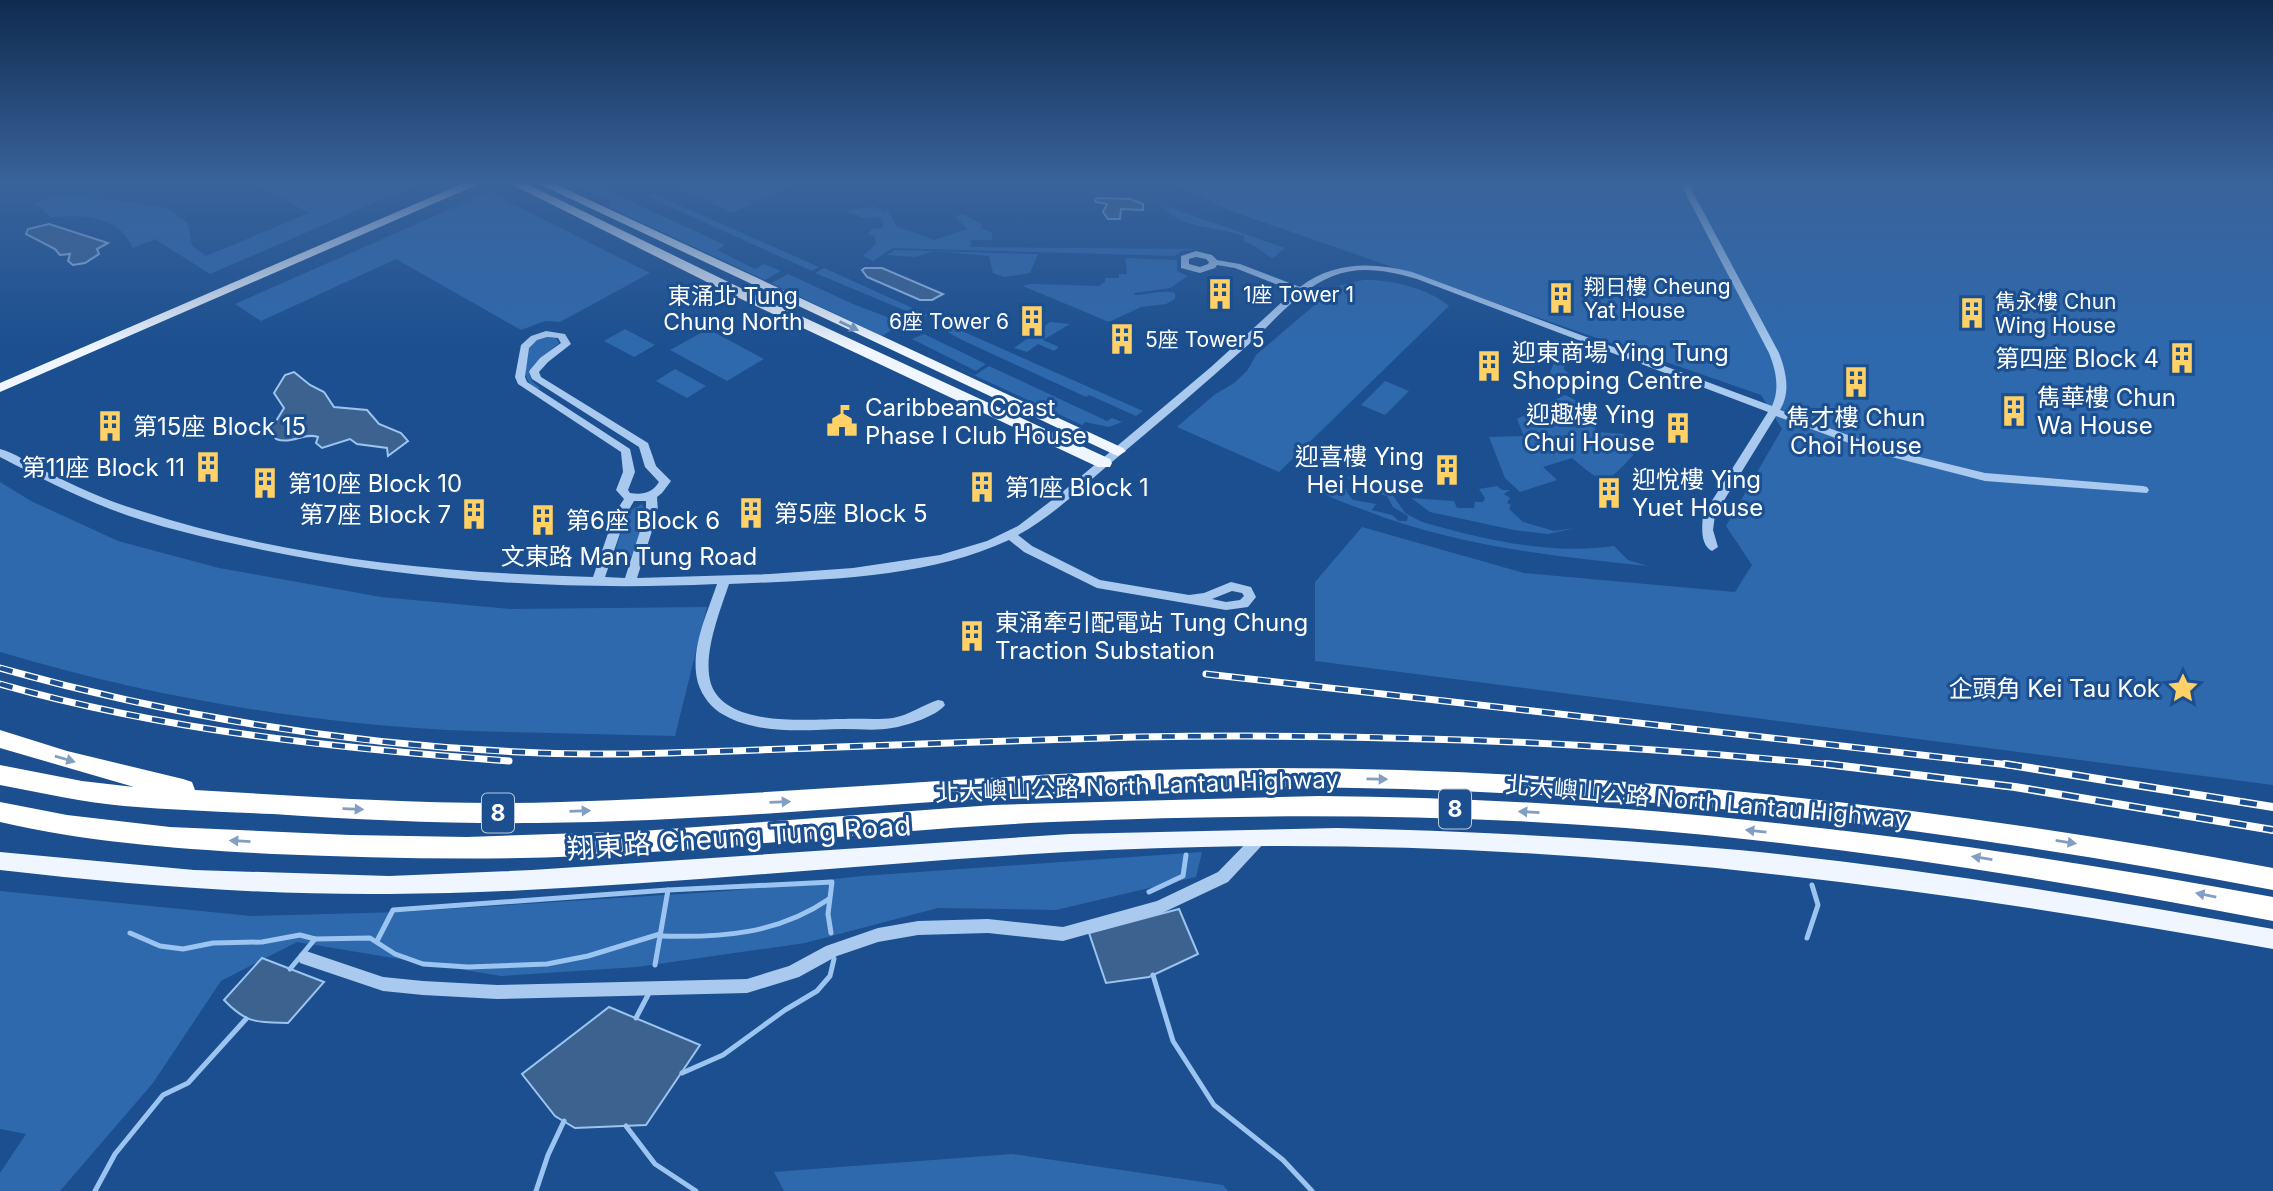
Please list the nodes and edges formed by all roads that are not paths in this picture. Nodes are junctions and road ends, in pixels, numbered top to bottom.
1 (328, 239) edge
2 (341, 239) edge
3 (629, 239) edge
4 (662, 239) edge
5 (1713, 239) edge
6 (1214, 262) dead end
7 (1303, 290) junction
8 (127, 327) junction
9 (0, 376) edge
10 (0, 388) edge
11 (1773, 412) junction
12 (1118, 451) junction
13 (0, 452) edge
14 (1104, 463) junction
15 (655, 472) junction
16 (624, 482) junction
17 (2143, 490) dead end
18 (651, 496) junction
19 (631, 498) junction
20 (1010, 535) junction
21 (1712, 547) dead end
22 (723, 581) junction
23 (597, 582) junction
24 (630, 582) junction
25 (1191, 600) dead end
26 (937, 705) dead end
27 (0, 739) edge
28 (0, 775) edge
29 (236, 801) junction
30 (0, 812) edge
31 (0, 820) edge
32 (41, 822) junction
33 (1261, 837) junction
34 (0, 861) edge
35 (2273, 879) edge
36 (2273, 909) edge
37 (2273, 939) edge
38 (306, 958) dead end

1 - 8 main road
2 - 8 main road
3 - 14 main road
4 -> 12 main road
5 - 11 street
6 - 7 street
7 - 11 street, 文東路 Man Tung Road
7 - 12 street, 文東路 Man Tung Road
8 - 9 main road
8 - 10 main road
11 - 17 street, 文東路 Man Tung Road
11 - 21 street
12 - 14 street, 文東路 Man Tung Road
13 - 23 street, 文東路 Man Tung Road
14 - 20 street, 文東路 Man Tung Road
15 - 16 street
15 - 16 street
15 - 18 street
16 - 19 street
18 - 19 street
18 - 24 street
19 - 23 street
20 - 22 street, 文東路 Man Tung Road
20 - 25 street
22 - 24 street, 文東路 Man Tung Road
22 - 26 street
23 - 24 street, 文東路 Man Tung Road
27 -> 29 highway
28 - 29 highway, 北大嶼山公路 North Lantau Highway / 8
29 -> 35 highway, 北大嶼山公路 North Lantau Highway / 8
30 - 32 highway, 北大嶼山公路 North Lantau Highway / 8
31 - 32 highway
36 -> 32 highway, 北大嶼山公路 North Lantau Highway / 8
33 - 34 main road, 翔東路 Cheung Tung Road
33 - 37 main road, 翔東路 Cheung Tung Road
33 - 38 street

